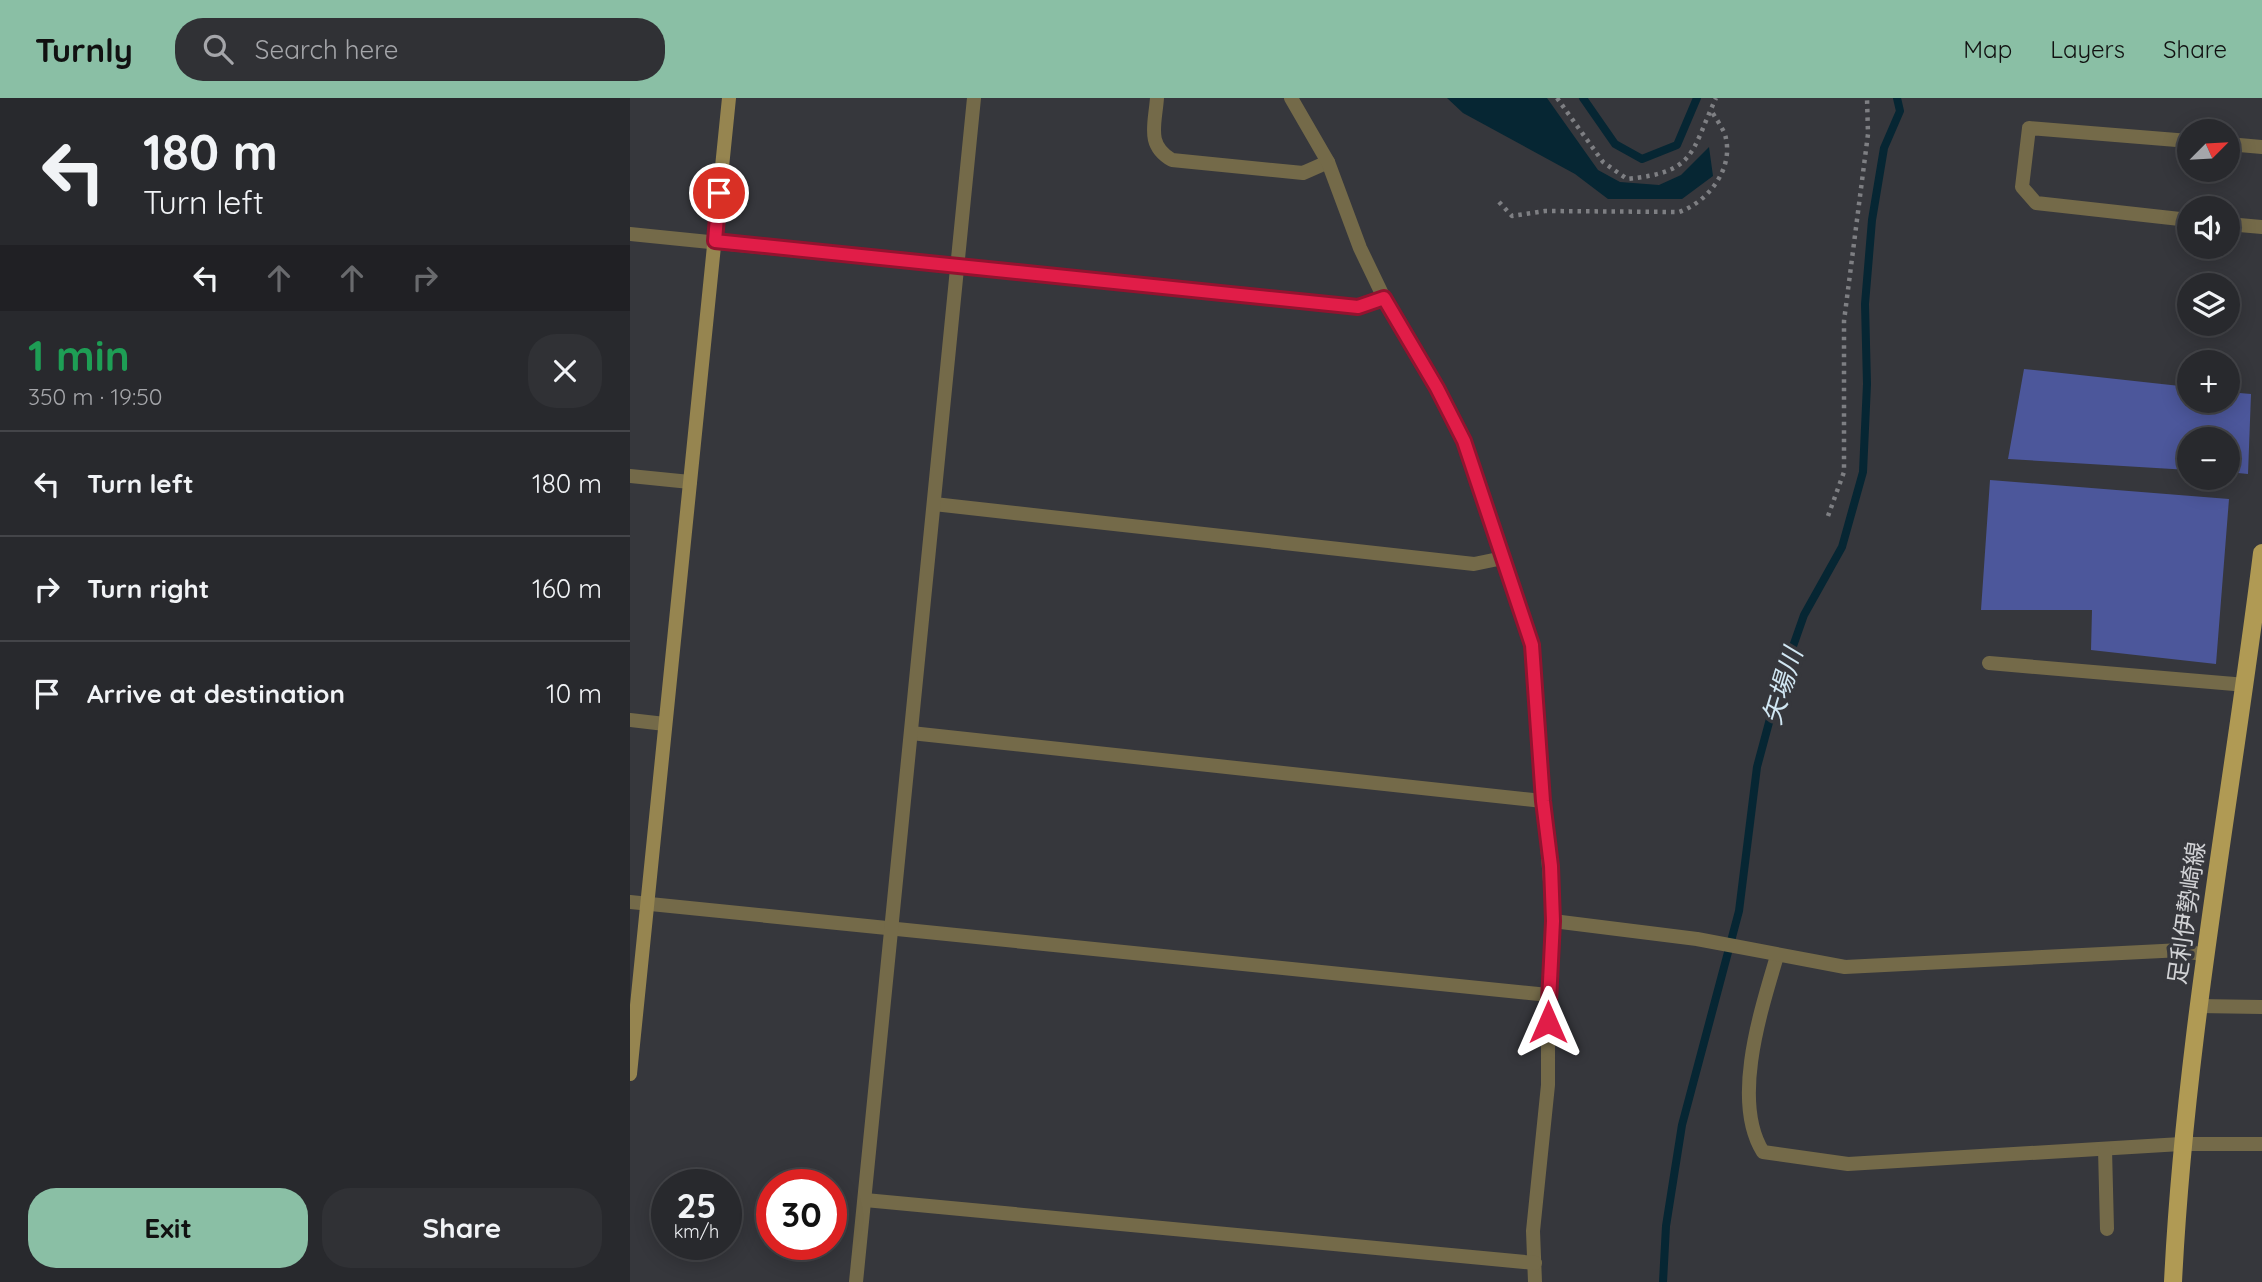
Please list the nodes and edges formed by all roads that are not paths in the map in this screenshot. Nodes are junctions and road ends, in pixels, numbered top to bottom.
1 (729, 98) edge
2 (974, 98) edge
3 (1157, 98) edge
4 (1291, 98) edge
5 (2177, 140) edge
6 (2240, 145) edge
7 (2262, 147) edge
8 (1328, 162) junction
9 (2177, 219) edge
10 (2240, 225) edge
11 (2262, 227) edge
12 (630, 234) edge
13 (715, 241) junction
14 (957, 268) junction
15 (1384, 298) junction
16 (630, 477) edge
17 (690, 482) junction
18 (934, 504) junction
19 (2262, 553) edge
20 (1503, 558) junction
21 (1989, 663) dead end
22 (2246, 685) junction
23 (630, 720) edge
24 (665, 724) junction
25 (911, 733) junction
26 (1543, 801) junction
27 (630, 902) edge
28 (647, 904) junction
29 (1553, 921) junction
30 (891, 928) junction
31 (1770, 954) junction
32 (2204, 955) junction
33 (1548, 995) junction
34 (2197, 1006) junction
35 (2262, 1007) edge
36 (630, 1074) edge
37 (2181, 1144) junction
38 (2262, 1144) edge
39 (2105, 1149) junction
40 (864, 1200) junction
41 (2107, 1229) dead end
42 (1535, 1263) junction
43 (856, 1282) edge
44 (1535, 1282) edge
45 (2173, 1282) edge

1 - 13 street
2 - 14 street
3 - 8 street
4 - 8 street
5 - 9 street
6 - 7 street
8 - 15 street
10 - 11 street
12 - 13 street
13 - 14 street
13 - 17 street
14 - 15 street
14 - 18 street
15 - 20 street
16 - 17 street
17 - 24 street
18 - 20 street
18 - 25 street
19 - 22 main road, 足利伊勢崎線
20 - 26 street
21 - 22 street
22 - 32 main road, 足利伊勢崎線
23 - 24 street
24 - 28 street
25 - 26 street
25 - 30 street
26 - 29 street
27 - 28 street
28 - 30 street
28 - 36 street
29 - 31 street
29 - 33 street
30 - 33 street
30 - 40 street
31 - 32 street
31 - 39 street
32 - 34 main road, 足利伊勢崎線
33 - 42 street
34 - 35 street
34 - 37 main road, 足利伊勢崎線
37 - 38 street
37 - 39 street
37 - 45 main road, 足利伊勢崎線
39 - 41 street
40 - 42 street
40 - 43 street
42 - 44 street

